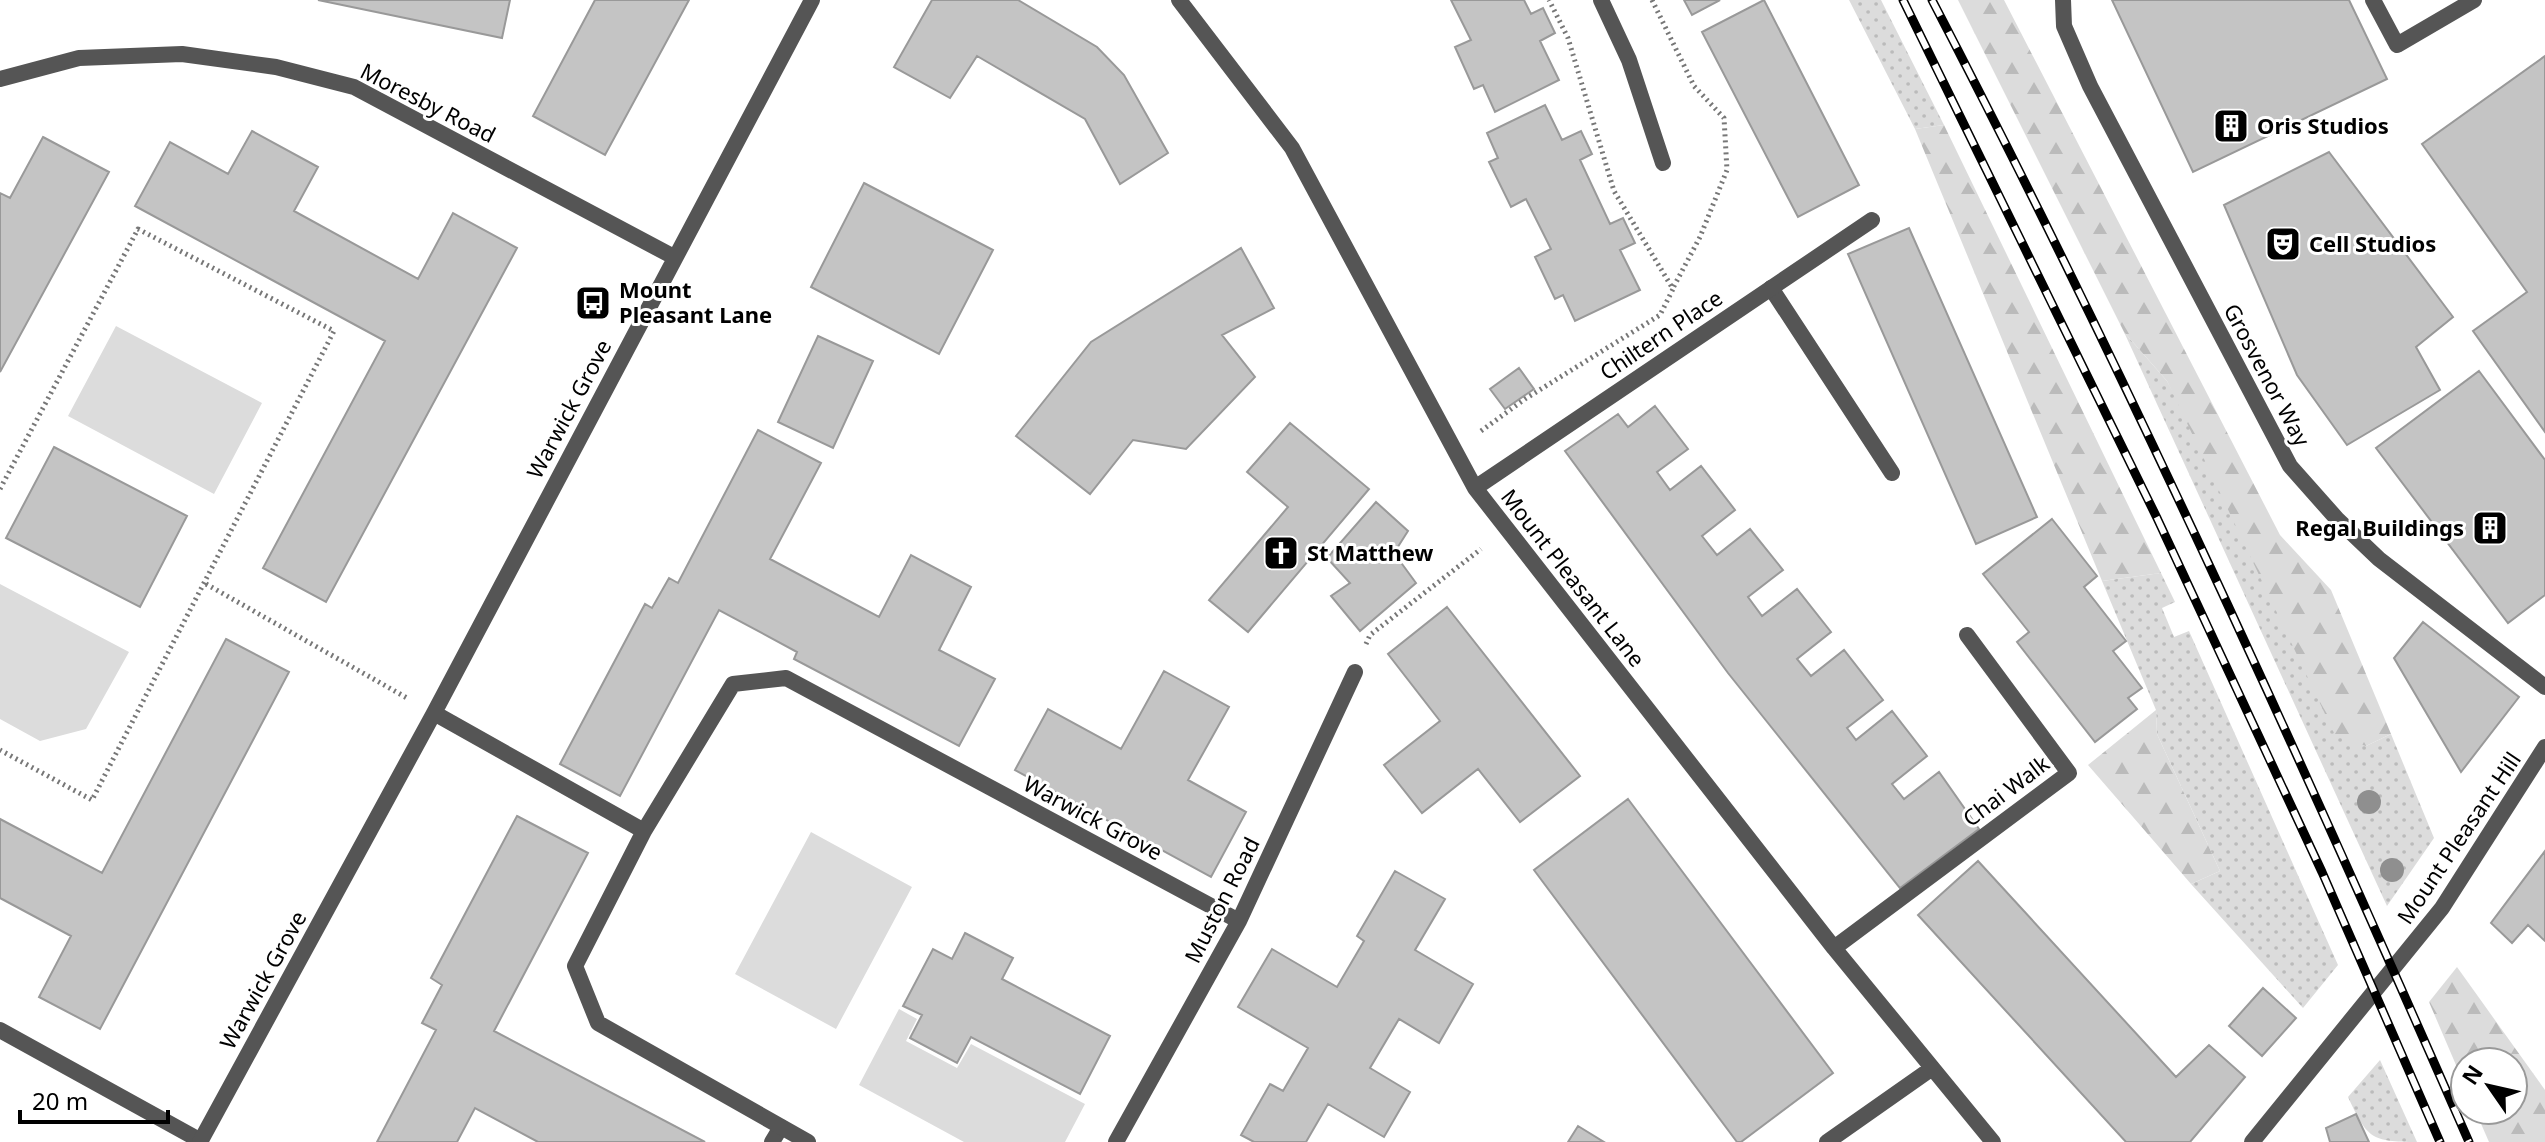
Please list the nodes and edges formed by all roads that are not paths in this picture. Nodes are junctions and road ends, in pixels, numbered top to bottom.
1 (812, 0) edge
2 (1179, 0) edge
3 (1601, 0) edge
4 (2063, 0) edge
5 (2373, 0) edge
6 (2474, 0) edge
7 (0, 79) edge
8 (1663, 163) dead end
9 (1872, 220) dead end
10 (674, 257) junction
11 (1771, 288) junction
12 (1892, 473) dead end
13 (1475, 488) junction
14 (1967, 635) dead end
15 (1355, 672) road end
16 (2545, 687) edge
17 (434, 713) junction
18 (2545, 747) edge
19 (644, 831) junction
20 (1239, 921) junction
21 (1834, 948) junction
22 (0, 1030) edge
23 (1931, 1069) junction
24 (781, 1127) junction
25 (201, 1141) edge
26 (772, 1142) edge
27 (808, 1142) edge
28 (1116, 1142) edge
29 (1827, 1142) edge
30 (1993, 1142) edge
31 (2252, 1142) edge

1 - 10 street, Warwick Grove
2 - 13 street, Mount Pleasant Lane
3 - 8 street
4 - 16 street, Grosvenor Way
5 - 6 street
7 - 10 street, Moresby Road
9 - 11 street, Chiltern Place
10 - 17 street, Warwick Grove
11 - 12 street
11 - 13 street, Chiltern Place
13 - 21 street, Mount Pleasant Lane
14 - 21 street, Chai Walk
15 - 20 street, Muston Road
17 - 19 street
17 - 25 street, Warwick Grove
18 - 31 street, Mount Pleasant Hill
19 - 20 street, Warwick Grove
19 - 24 street, Warwick Grove
20 - 28 street, Muston Road
21 - 23 street, Mount Pleasant Lane
22 - 25 street
23 - 29 street
23 - 30 street, Mount Pleasant Lane
24 - 26 street
24 - 27 street, Warwick Grove

